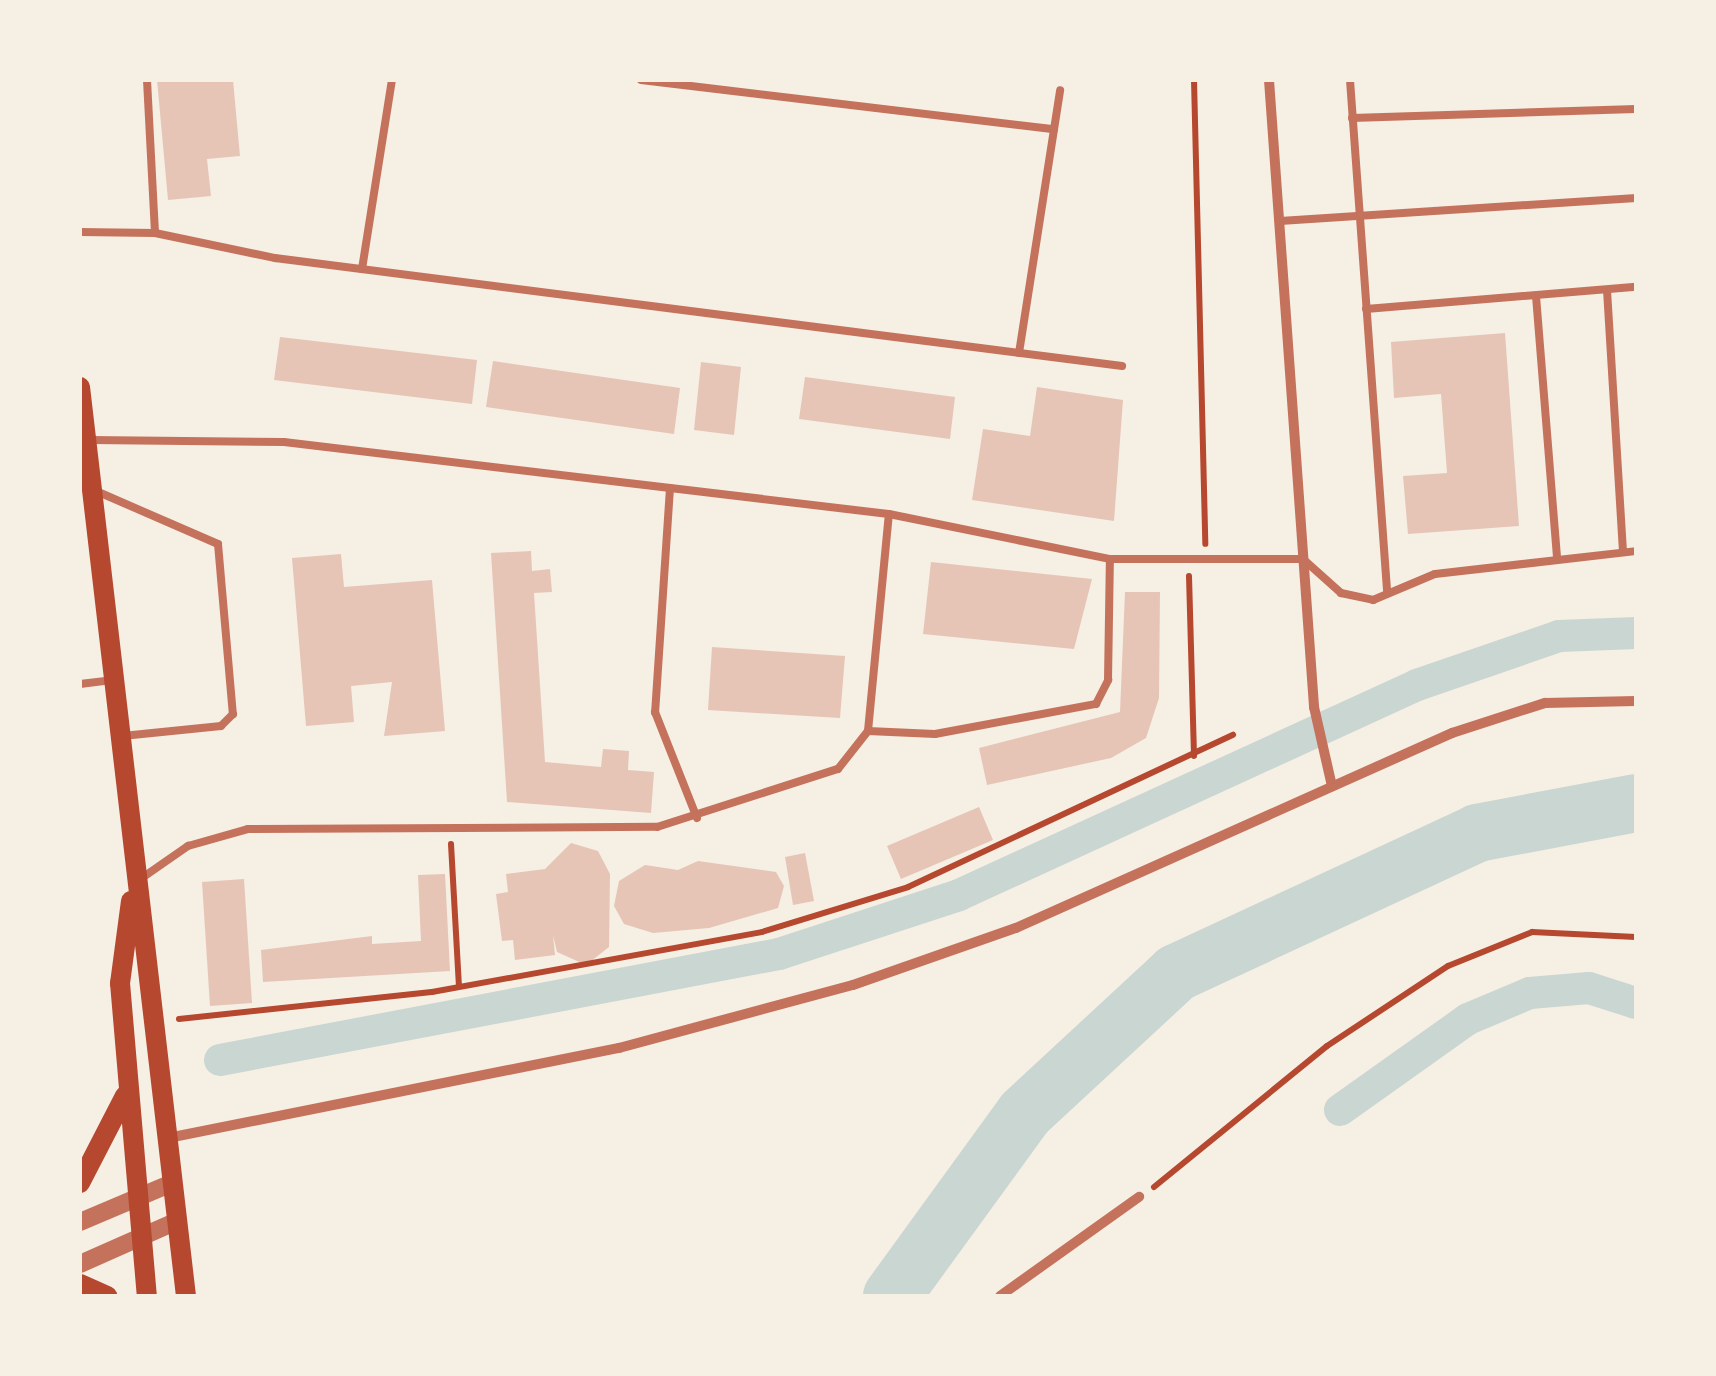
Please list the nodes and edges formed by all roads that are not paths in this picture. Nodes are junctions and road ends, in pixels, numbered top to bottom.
1 (147, 80) edge
2 (392, 80) edge
3 (641, 80) edge
4 (1268, 80) edge
5 (1350, 80) edge
6 (1060, 90) dead end
7 (1636, 108) edge
8 (1352, 118) junction
9 (1054, 129) junction
10 (1636, 198) edge
11 (1358, 218) junction
12 (1280, 222) junction
13 (80, 232) edge
14 (155, 233) junction
15 (362, 269) junction
16 (1636, 287) edge
17 (1607, 290) junction
18 (1536, 296) junction
19 (1366, 309) junction
20 (1018, 353) junction
21 (1122, 366) dead end
22 (80, 386) edge
23 (86, 440) junction
24 (670, 488) junction
25 (92, 489) junction
26 (889, 514) junction
27 (1636, 551) edge
28 (1623, 552) junction
29 (1556, 558) junction
30 (1110, 559) junction
31 (1303, 559) junction
32 (1387, 590) junction
33 (112, 680) junction
34 (80, 684) edge
35 (1636, 701) edge
36 (868, 732) junction
37 (118, 736) junction
38 (1332, 786) junction
39 (697, 818) junction
40 (133, 884) junction
41 (128, 1086) junction
42 (168, 1138) junction
43 (80, 1183) edge
44 (172, 1183) junction
45 (1139, 1197) road end
46 (134, 1199) junction
47 (80, 1222) edge
48 (175, 1222) junction
49 (138, 1238) junction
50 (80, 1264) edge
51 (80, 1284) edge
52 (108, 1296) edge
53 (147, 1296) edge
54 (186, 1296) edge
55 (1000, 1296) edge

1 - 14 lane
2 - 15 lane
3 - 9 lane
4 - 12 street
5 - 8 lane
6 - 9 lane
7 - 8 lane
8 - 11 lane
9 - 20 lane
10 - 11 lane
11 - 12 lane
11 - 19 lane
12 - 31 street
13 - 14 lane
14 - 15 lane
15 - 20 lane
16 - 17 lane
17 - 18 lane
17 - 28 lane
18 - 19 lane
18 - 29 lane
19 - 32 lane
20 - 21 lane
22 - 23 main road
23 - 24 lane
23 - 25 main road
24 - 26 lane
24 - 39 lane
25 - 33 main road
25 - 37 lane
26 - 30 lane
26 - 36 lane
27 - 28 lane
28 - 29 lane
29 - 32 lane
30 - 31 lane
30 - 36 lane
31 - 32 lane
31 - 38 street
33 - 34 lane
33 - 37 main road
35 - 38 street
36 - 39 lane
37 - 40 main road
38 - 42 street
39 - 40 lane
40 - 41 main road
40 - 42 main road
41 - 43 main road
41 - 46 main road
42 - 44 main road
44 - 46 street
44 - 48 main road
45 - 55 street
46 - 47 street
46 - 49 main road
48 - 49 street
48 - 54 main road
49 - 50 street
49 - 53 main road
51 - 52 main road

